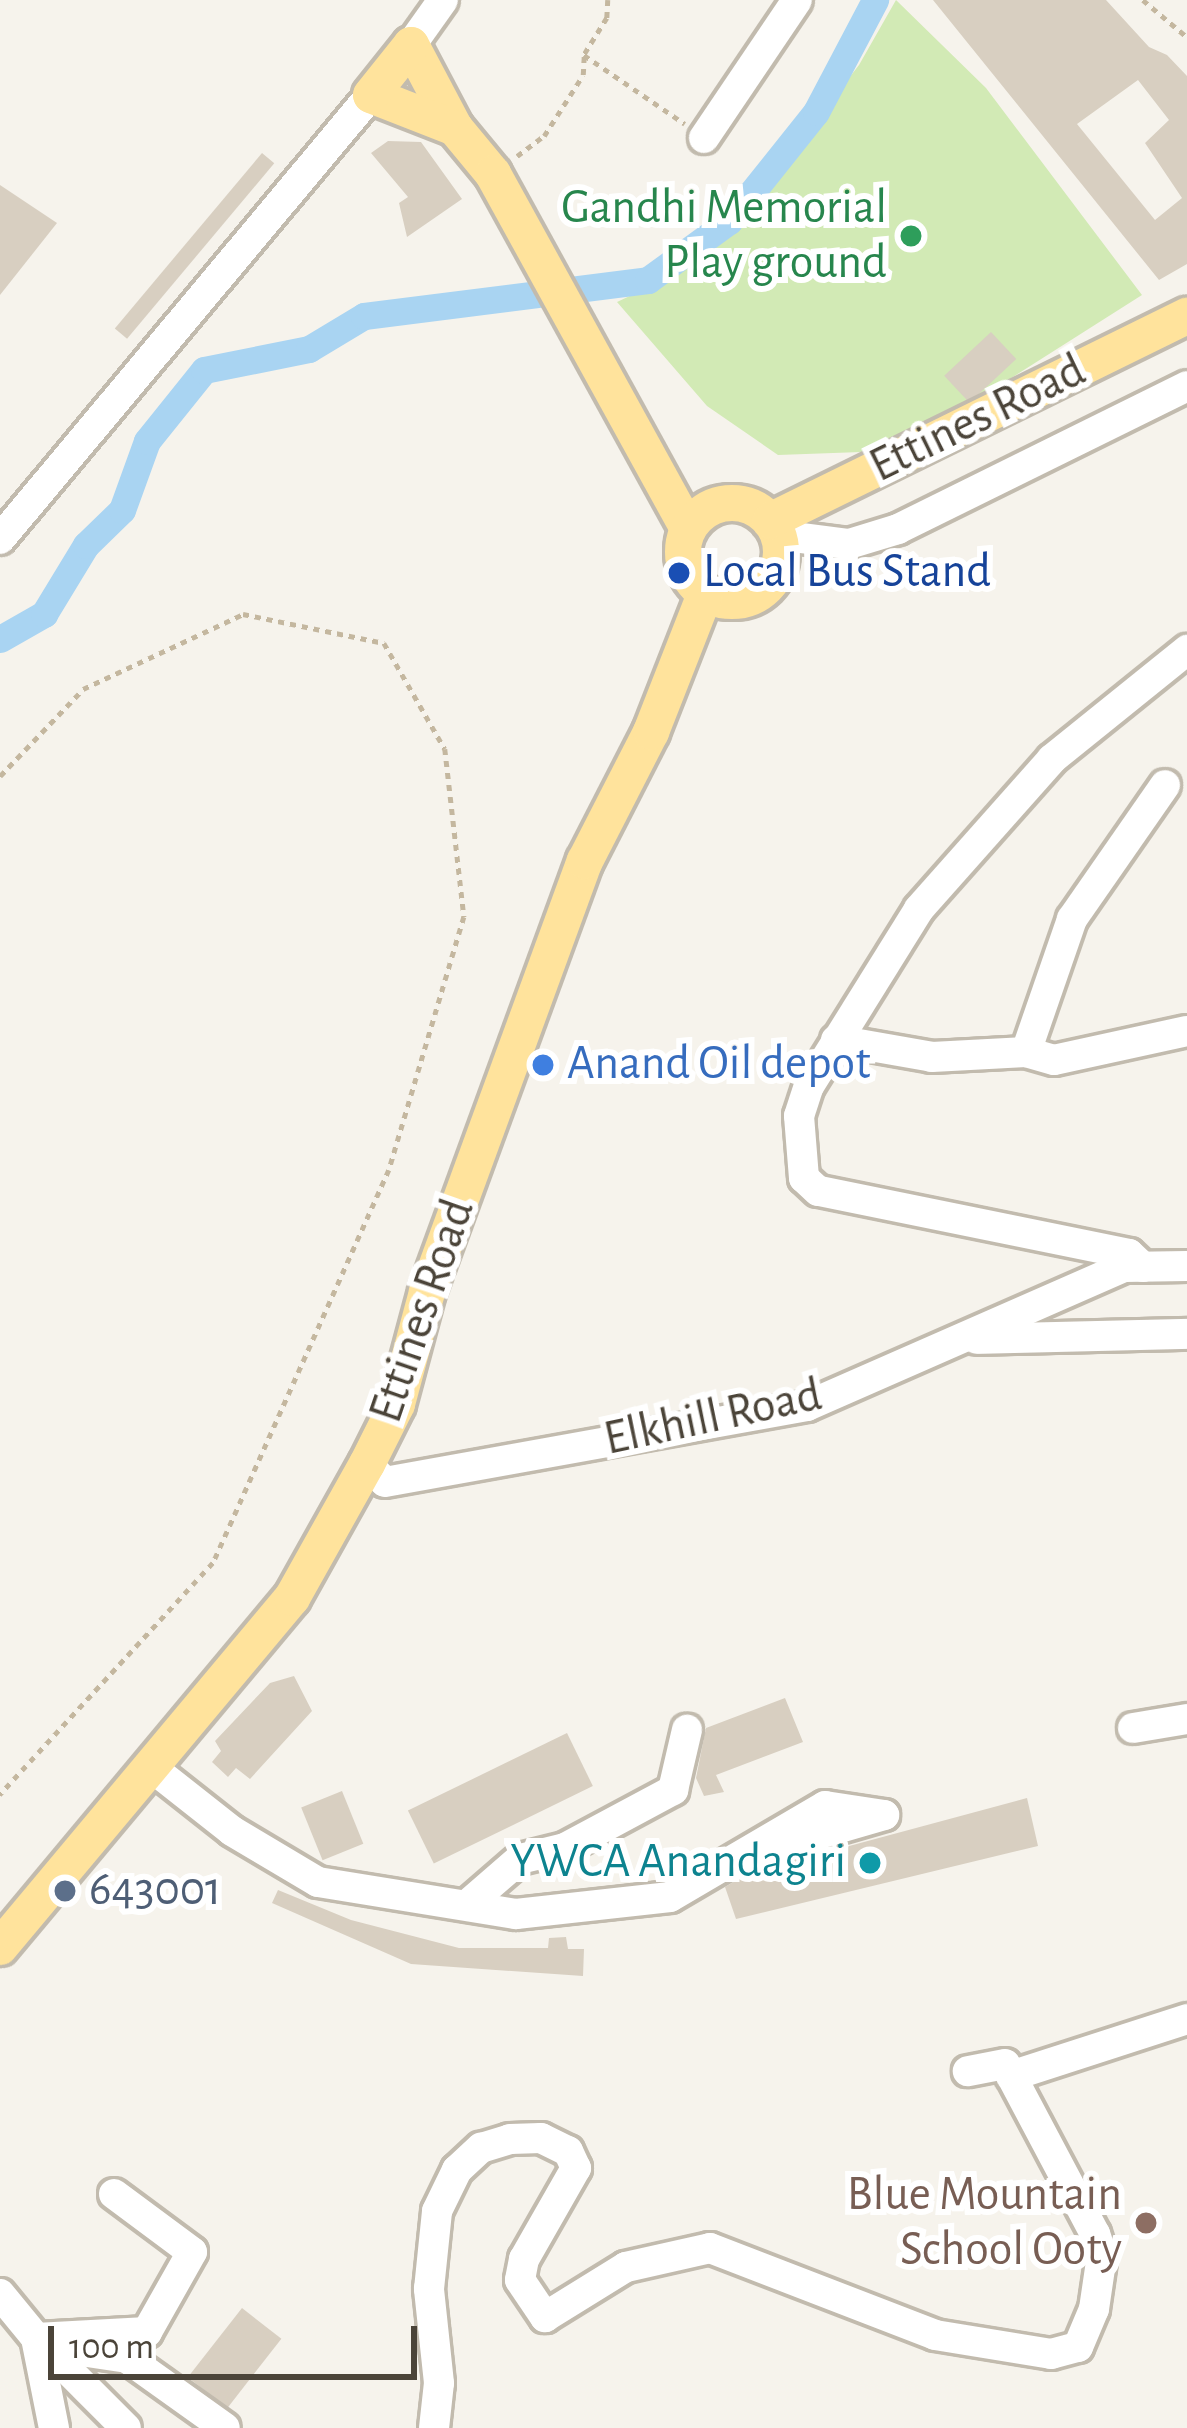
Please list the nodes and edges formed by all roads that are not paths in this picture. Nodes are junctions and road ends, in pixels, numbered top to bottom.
1 (443, 0) edge
2 (797, 0) edge
3 (411, 45) junction
4 (371, 95) junction
5 (455, 128) junction
6 (704, 138) road end
7 (1187, 316) edge
8 (1187, 386) edge
9 (774, 528) junction
10 (688, 530) junction
11 (0, 538) edge
12 (705, 594) junction
13 (1187, 650) edge
14 (1165, 785) dead end
15 (1187, 1031) edge
16 (836, 1040) junction
17 (1026, 1052) junction
18 (1187, 1266) edge
19 (1142, 1267) junction
20 (1187, 1334) edge
21 (961, 1340) junction
22 (367, 1464) junction
23 (1187, 1719) edge
24 (1133, 1728) dead end
25 (687, 1730) dead end
26 (152, 1767) junction
27 (750, 1854) dead end
28 (468, 1904) junction
29 (0, 1947) edge
30 (1187, 2019) edge
31 (968, 2072) dead end
32 (1011, 2076) junction
33 (114, 2194) dead end
34 (0, 2294) edge
35 (39, 2342) junction
36 (54, 2428) edge
37 (126, 2428) edge
38 (225, 2428) edge
39 (434, 2428) edge

1 - 3 street
2 - 6 street
3 - 4 main road
3 - 5 main road
4 - 5 main road
4 - 11 street
5 - 10 main road
7 - 9 main road, Ettines Road
8 - 9 street
9 - 10 main road
9 - 12 main road
10 - 12 main road
12 - 22 main road, Ettines Road
13 - 16 street
14 - 17 street
15 - 17 street
16 - 17 street
16 - 19 street
18 - 19 street, Elkhill Road
19 - 21 street, Elkhill Road
20 - 21 street
21 - 22 street, Elkhill Road
22 - 26 main road, Ettines Road
23 - 24 street
25 - 28 street
26 - 28 street
26 - 29 main road, Ettines Road
27 - 28 street
30 - 32 street
31 - 32 street
32 - 39 street
33 - 35 street
34 - 35 street
35 - 36 street
35 - 37 street
35 - 38 street

